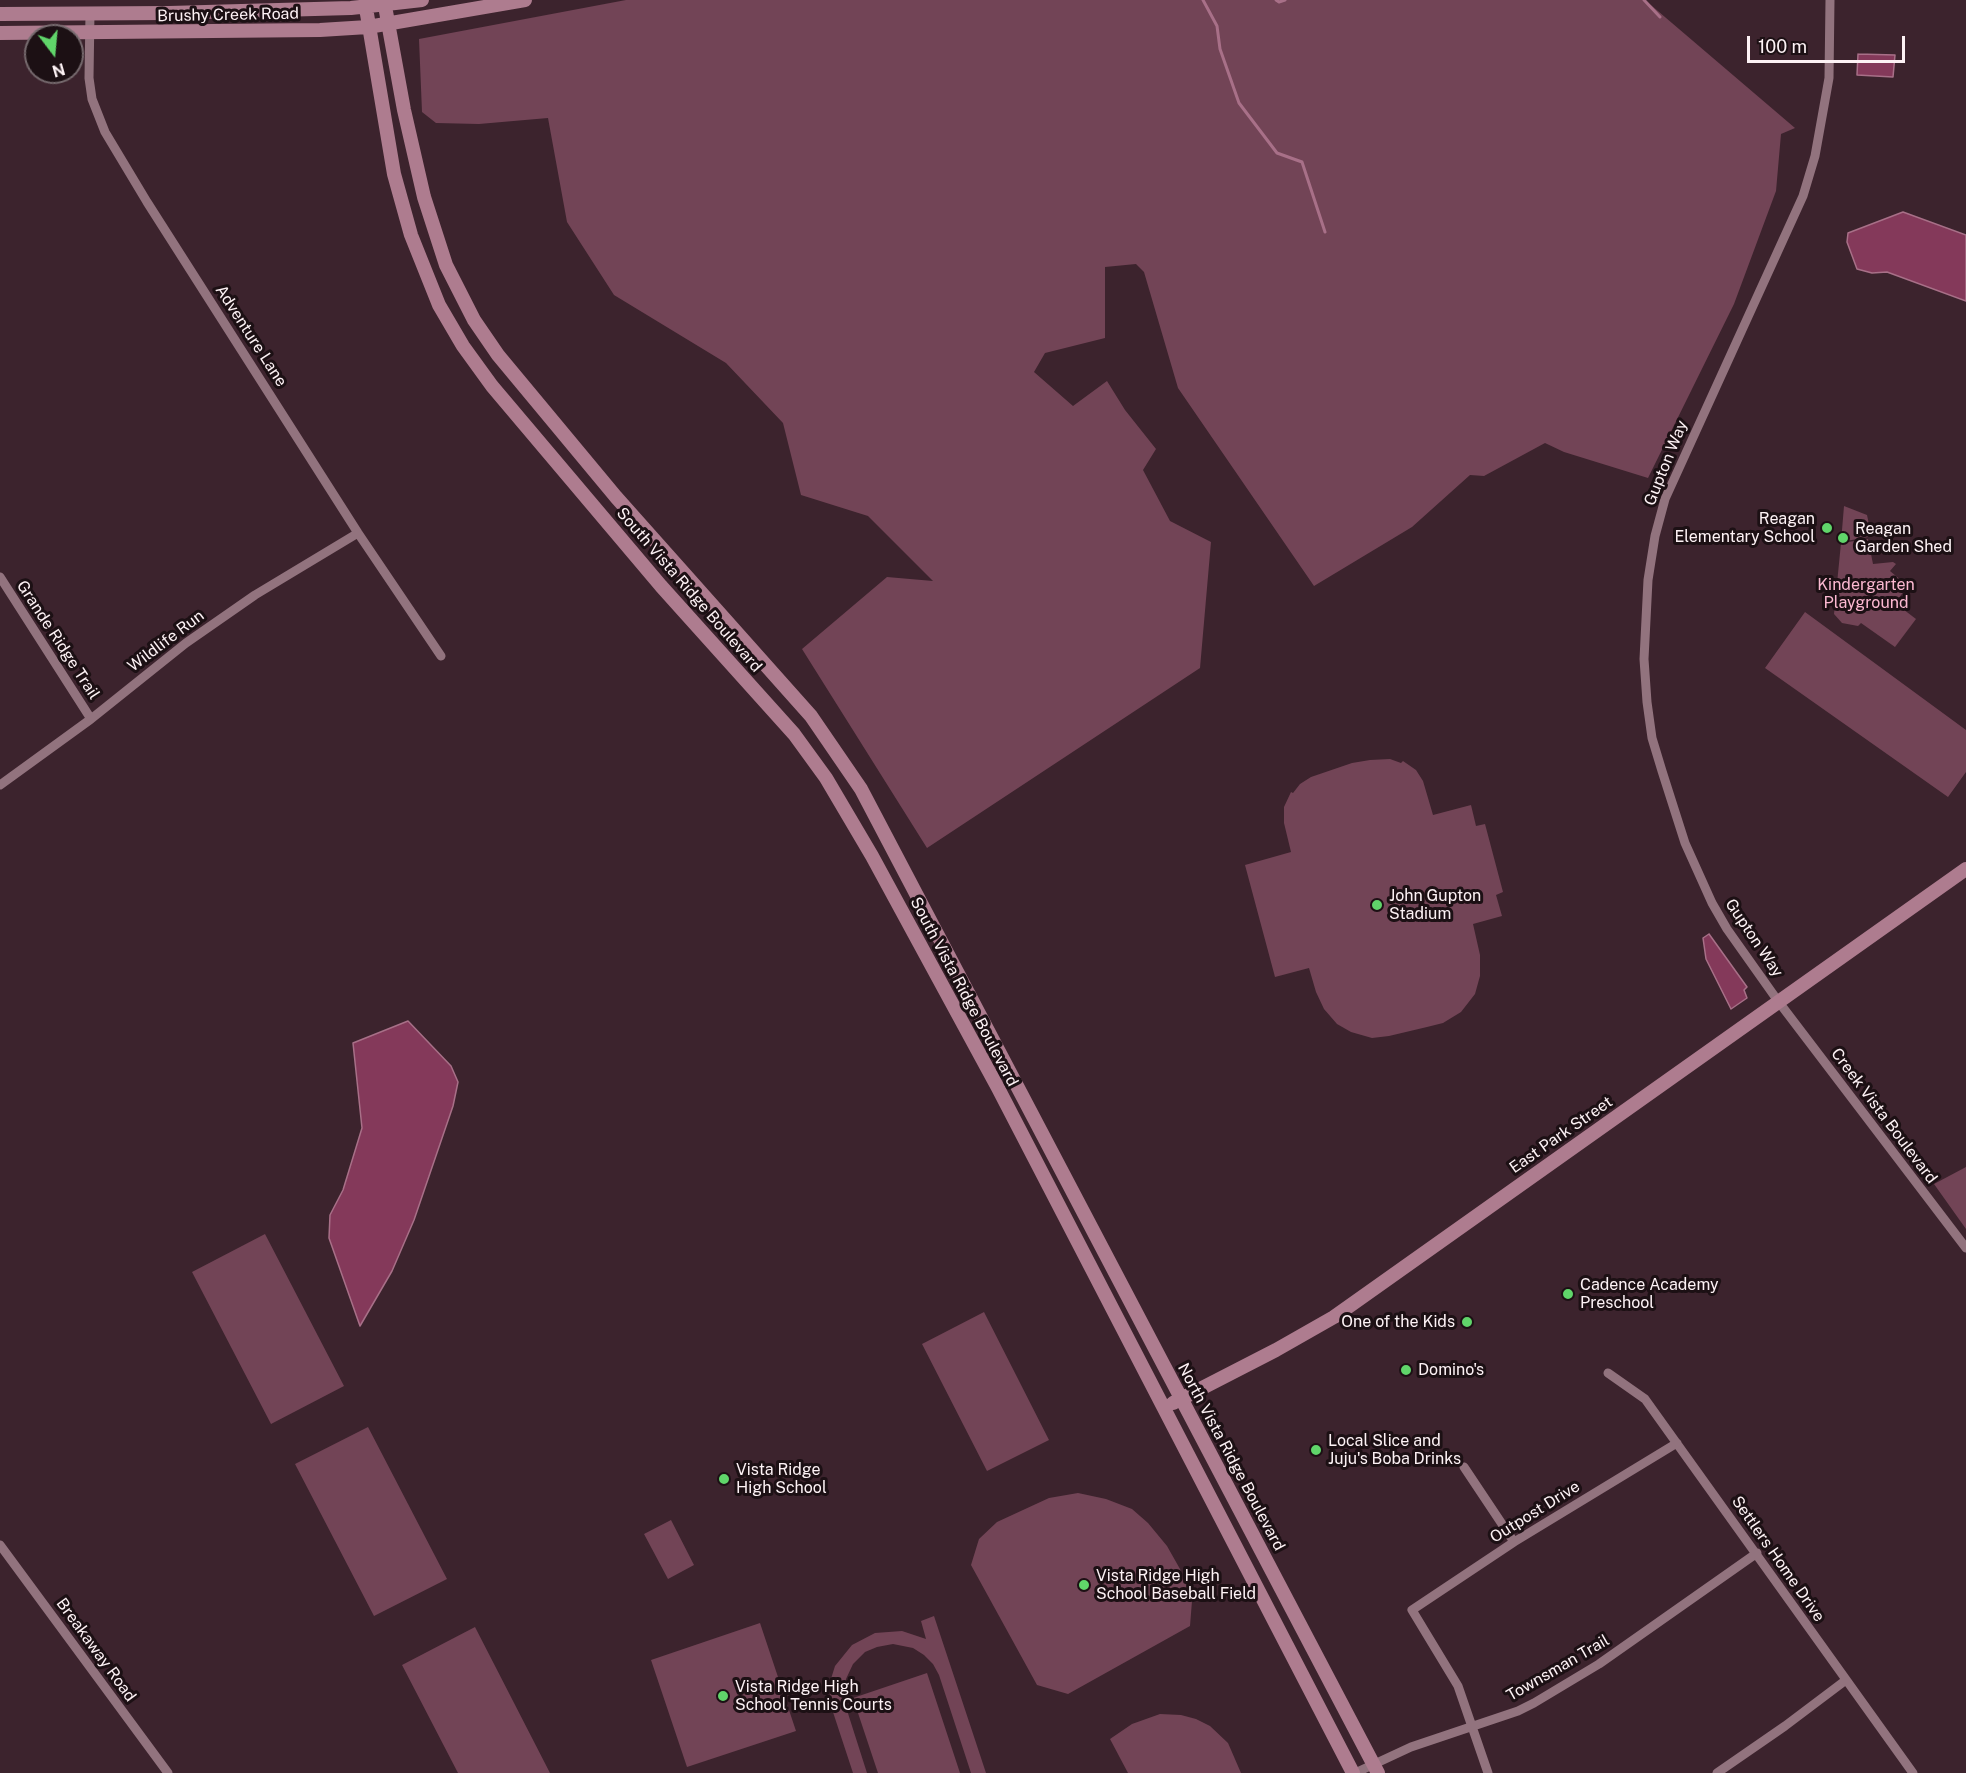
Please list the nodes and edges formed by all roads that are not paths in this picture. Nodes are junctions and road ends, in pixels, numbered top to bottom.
1 (422, 0) edge
2 (525, 0) edge
3 (1830, 0) edge
4 (385, 6) junction
5 (366, 8) junction
6 (90, 13) junction
7 (0, 14) edge
8 (387, 24) junction
9 (368, 27) junction
10 (0, 33) edge
11 (90, 33) junction
12 (358, 533) junction
13 (0, 577) edge
14 (441, 656) dead end
15 (91, 718) junction
16 (0, 785) edge
17 (1966, 869) edge
18 (1778, 1001) junction
19 (1054, 1156) joint
20 (1966, 1248) edge
21 (1608, 1373) dead end
22 (1181, 1399) junction
23 (1164, 1408) junction
24 (1677, 1443) junction
25 (1464, 1467) dead end
26 (1514, 1542) junction
27 (0, 1545) edge
28 (1757, 1553) junction
29 (1846, 1680) junction
30 (1473, 1726) junction
31 (1376, 1769) edge
32 (168, 1773) edge
33 (1354, 1773) edge
34 (1488, 1773) edge
35 (1716, 1773) edge
36 (1913, 1773) edge

1 - 4 street, Brushy Creek Road
2 - 8 street, Brushy Creek Road
3 - 18 street, Gupton Way
4 - 5 street, Brushy Creek Road
4 - 8 street, South Vista Ridge Boulevard
5 - 6 street, Brushy Creek Road
5 - 9 street, South Vista Ridge Boulevard
6 - 7 street, Brushy Creek Road
6 - 11 street, Adventure Lane
8 - 9 street, Brushy Creek Road
8 - 19 street, South Vista Ridge Boulevard
9 - 11 street, Brushy Creek Road
9 - 23 street, South Vista Ridge Boulevard
10 - 11 street, Brushy Creek Road
11 - 12 street, Adventure Lane
12 - 14 street, Adventure Lane
12 - 15 street, Wildlife Run
13 - 15 street, Grande Ridge Trail
15 - 16 street, Wildlife Run
17 - 18 street, East Park Street
18 - 20 street, Creek Vista Boulevard
18 - 22 street, East Park Street
19 - 22 street, North Vista Ridge Boulevard
21 - 24 street, Settlers Home Drive
22 - 23 street, East Park Street
22 - 31 street, North Vista Ridge Boulevard
23 - 33 street
24 - 26 street, Outpost Drive
24 - 28 street, Settlers Home Drive
25 - 26 street
26 - 30 street, Outpost Drive
27 - 32 street, Breakaway Road
28 - 29 street, Settlers Home Drive
28 - 30 street, Townsman Trail
29 - 35 street
29 - 36 street, Settlers Home Drive
30 - 31 street, Townsman Trail
30 - 34 street
31 - 33 street, Townsman Trail

